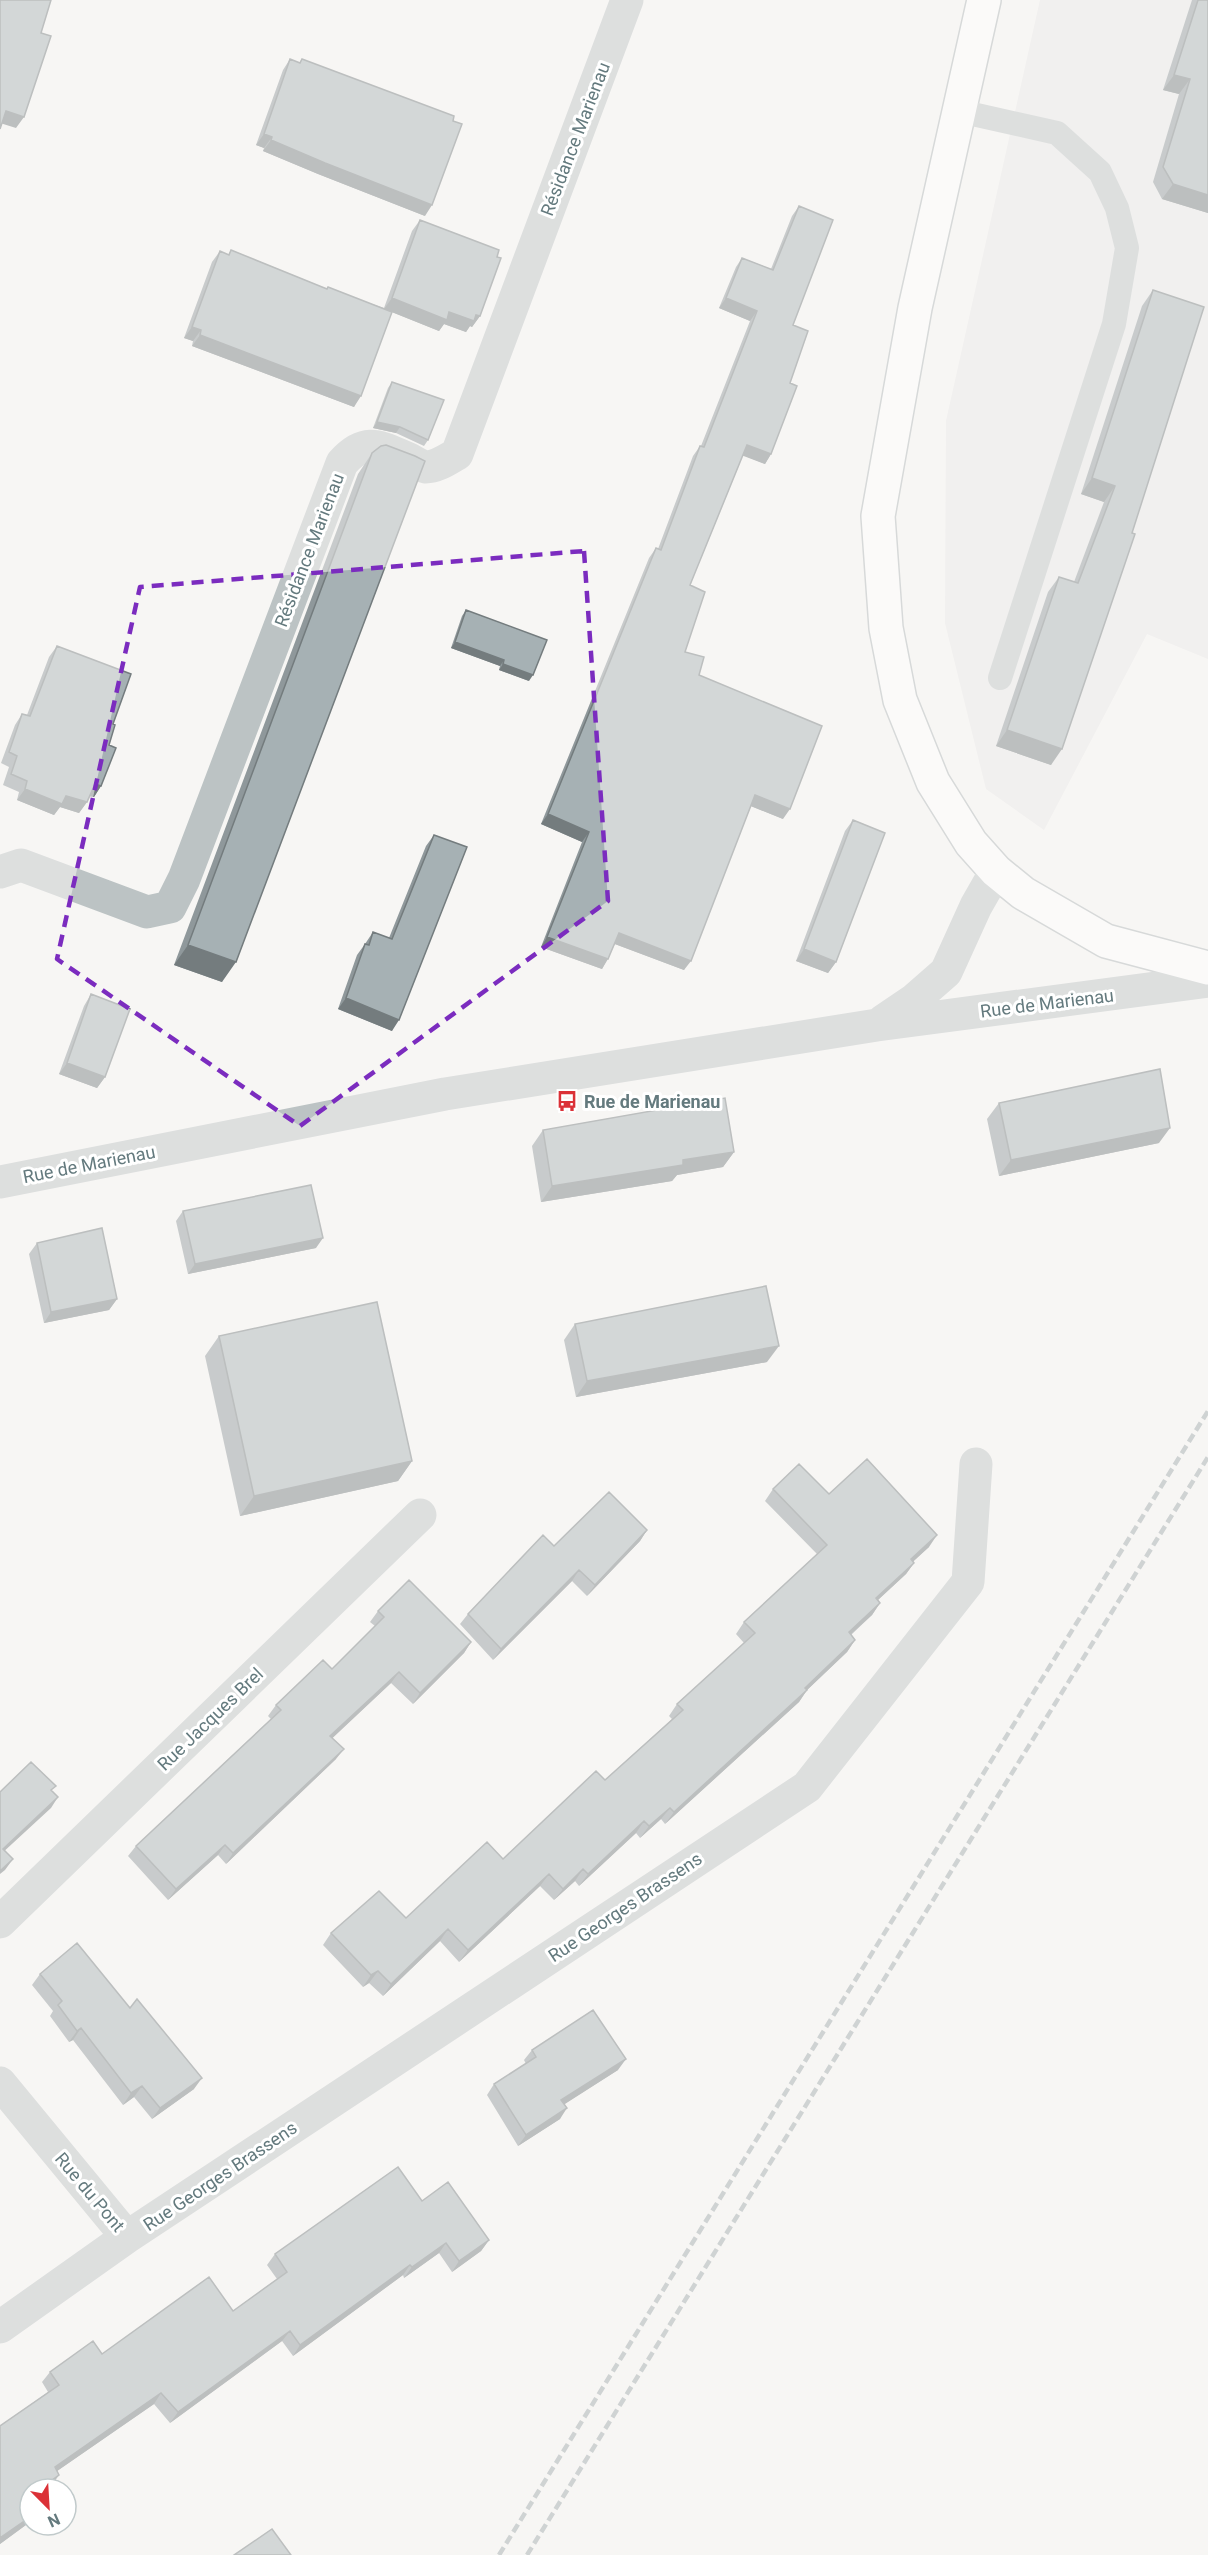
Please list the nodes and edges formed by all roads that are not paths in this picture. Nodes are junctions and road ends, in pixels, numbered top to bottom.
1 (627, 0) edge
2 (984, 0) edge
3 (959, 111) junction
4 (1000, 678) dead end
5 (996, 871) junction
6 (0, 872) edge
7 (1208, 968) edge
8 (1208, 981) edge
9 (877, 1025) junction
10 (0, 1182) edge
11 (976, 1464) dead end
12 (420, 1515) dead end
13 (0, 1922) edge
14 (0, 2083) edge
15 (128, 2237) junction
16 (0, 2327) edge

1 - 6 street, Résidance Marienau
2 - 3 main road
3 - 4 lane
3 - 5 main road
5 - 7 main road
5 - 9 street
8 - 9 street, Rue de Marienau
9 - 10 street, Rue de Marienau
11 - 15 street, Rue Georges Brassens
12 - 13 street, Rue Jacques Brel
14 - 15 street, Rue du Pont
15 - 16 street, Rue du Pont

